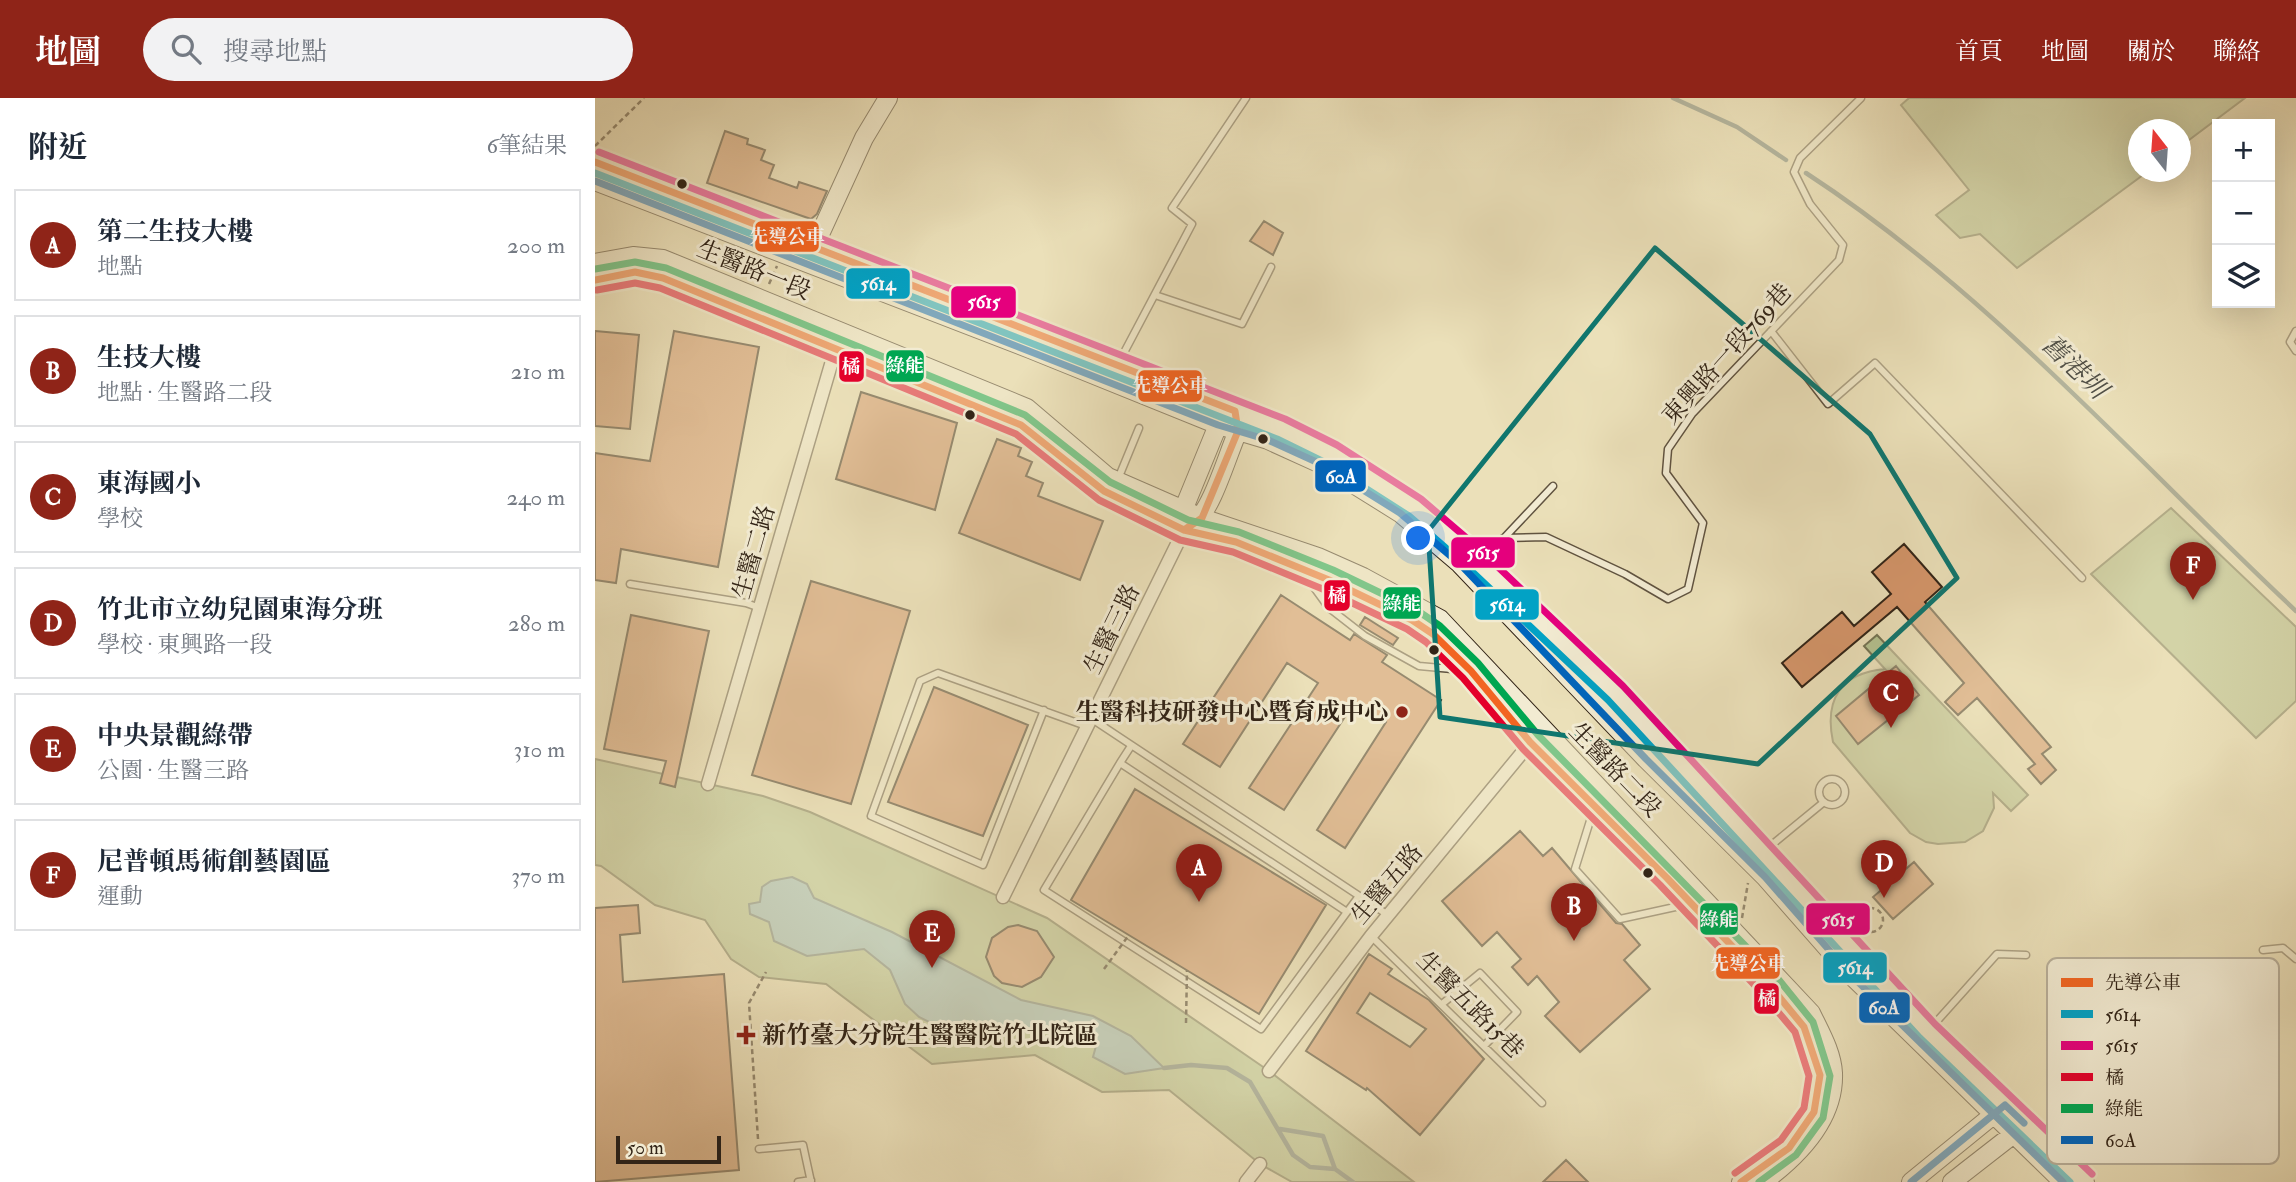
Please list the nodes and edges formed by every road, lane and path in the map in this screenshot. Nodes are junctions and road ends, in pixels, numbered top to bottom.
1 (644, 98) edge
2 (888, 98) edge
3 (1246, 98) edge
4 (1861, 98) edge
5 (595, 146) edge
6 (595, 162) edge
7 (595, 181) edge
8 (811, 254) junction
9 (595, 263) edge
10 (1271, 267) dead end
11 (595, 280) edge
12 (1154, 295) junction
13 (1771, 331) junction
14 (2296, 331) edge
15 (838, 340) junction
16 (2296, 351) edge
17 (1118, 365) junction
18 (1235, 411) junction
19 (1218, 425) junction
20 (1139, 428) dead end
21 (1238, 431) junction
22 (1117, 481) junction
23 (1553, 486) dead end
24 (1184, 509) junction
25 (1202, 518) junction
26 (1184, 530) junction
27 (1504, 538) junction
28 (1465, 560) junction
29 (1300, 568) junction
30 (2082, 578) dead end
31 (630, 584) dead end
32 (760, 608) junction
33 (1471, 671) junction
34 (1044, 710) junction
35 (1090, 723) junction
36 (1536, 736) junction
37 (1131, 746) junction
38 (1120, 763) junction
39 (708, 784) dead end
40 (1824, 802) junction
41 (1595, 806) junction
42 (1757, 857) junction
43 (1359, 896) junction
44 (1003, 897) dead end
45 (1692, 903) junction
46 (1876, 908) joint
47 (1347, 912) junction
48 (1388, 916) junction
49 (1129, 935) dead end
50 (1739, 935) junction
51 (1371, 936) junction
52 (2263, 950) dead end
53 (2026, 955) dead end
54 (2296, 959) edge
55 (1104, 969) dead end
56 (1187, 970) dead end
57 (766, 972) dead end
58 (1442, 1004) junction
59 (1186, 1023) dead end
60 (1928, 1031) junction
61 (1484, 1046) junction
62 (1269, 1070) dead end
63 (1542, 1103) dead end
64 (2000, 1110) junction
65 (2019, 1129) junction
66 (759, 1149) joint
67 (2047, 1151) edge
68 (2047, 1163) edge
69 (1260, 1164) dead end
70 (2048, 1164) edge
71 (2063, 1164) edge
72 (811, 1181) edge
73 (798, 1182) edge
74 (1246, 1182) edge
75 (1741, 1182) edge
76 (1763, 1182) edge
77 (1911, 1182) edge
78 (1952, 1182) edge
79 (2063, 1182) edge
80 (2085, 1182) edge

1 - 5 path
2 - 8 street
3 - 12 lane
4 - 13 lane, 東興路一段769巷
6 - 8 street
7 - 8 street
8 - 17 street
8 - 19 street
9 - 15 street, 生醫路一段
10 - 12 lane
11 - 15 street, 生醫路一段
12 - 17 lane
13 - 27 lane, 東興路一段769巷
13 - 30 lane
14 - 16 lane
15 - 22 street, 生醫路一段
15 - 26 street, 生醫路一段
15 - 32 street, 生醫二路
17 - 18 street
18 - 19 street
18 - 21 street
18 - 28 street
19 - 21 street
19 - 24 street
20 - 22 lane
21 - 25 street
21 - 28 street
22 - 24 street, 生醫路一段
23 - 27 lane
24 - 25 street, 生醫路二段
24 - 26 street
25 - 26 street
25 - 36 street, 生醫路二段
26 - 29 street, 生醫路二段
26 - 35 street, 生醫三路
27 - 28 lane, 東興路一段769巷
28 - 42 street
29 - 33 street, 生醫路二段
29 - 33 lane
31 - 32 lane
32 - 39 street, 生醫二路
33 - 36 street, 生醫路二段
34 - 34 lane
34 - 35 lane
35 - 37 lane
35 - 44 street, 生醫三路
36 - 41 street, 生醫路二段
36 - 48 street, 生醫五路
36 - 50 street, 生醫路二段
37 - 38 lane
37 - 43 lane
38 - 47 lane
38 - 47 lane
40 - 40 lane
40 - 42 lane
41 - 45 street, 生醫路二段
41 - 45 lane
42 - 50 path
42 - 60 street
42 - 64 street
43 - 47 lane
43 - 48 lane
45 - 75 street, 生醫路二段
46 - 46 path
48 - 51 street, 生醫五路
49 - 55 path, bridge
50 - 76 street, 生醫路二段
51 - 58 lane, 生醫五路15巷
51 - 62 street, 生醫五路
52 - 54 lane
53 - 60 lane
56 - 59 path, bridge
57 - 66 path
58 - 61 lane, 生醫五路15巷
58 - 61 lane
60 - 64 street
61 - 63 lane, 生醫五路15巷
64 - 65 street
64 - 77 street
65 - 67 street
65 - 68 street
65 - 78 street
66 - 72 lane
69 - 74 street
70 - 79 street
71 - 80 street
72 - 73 lane

